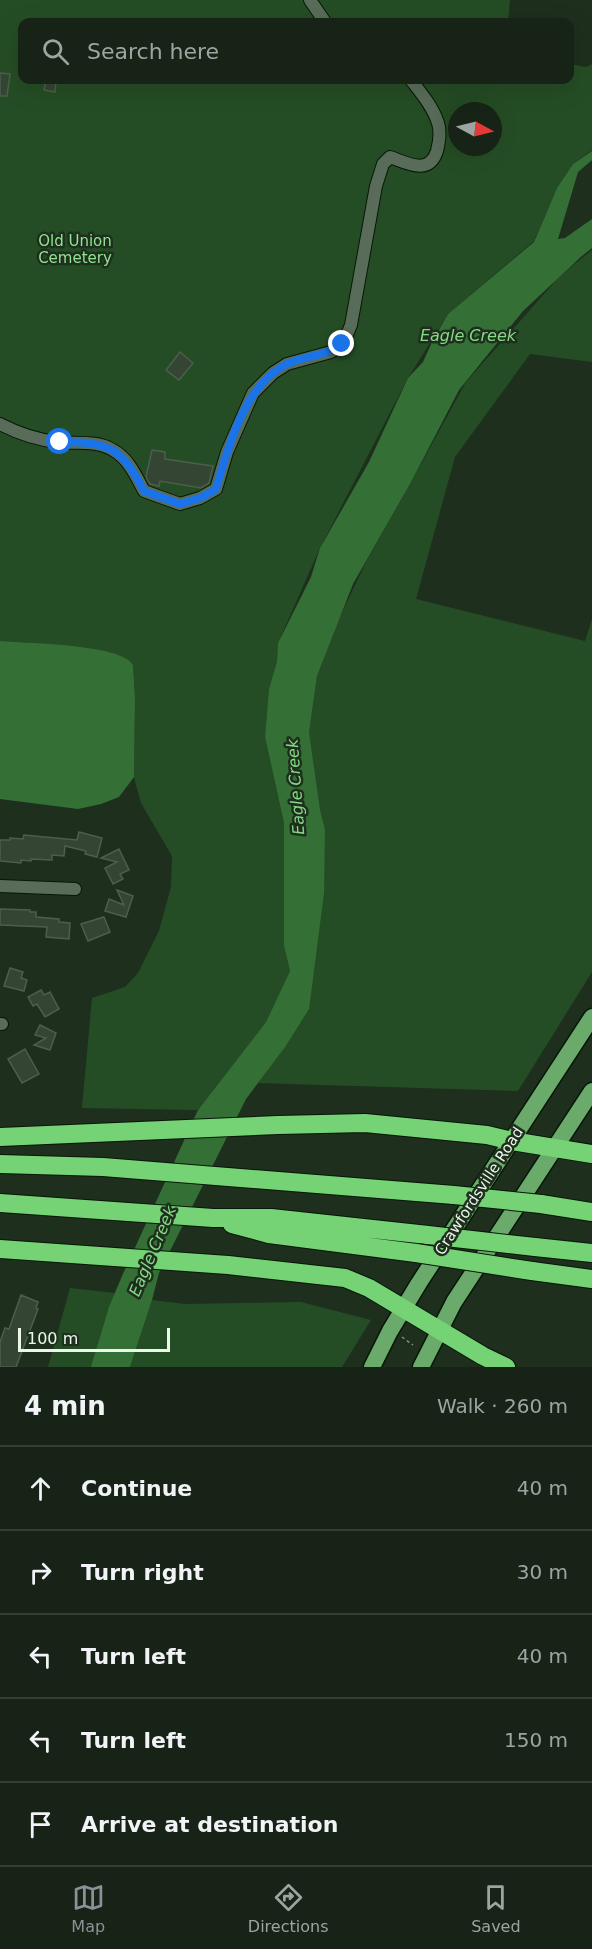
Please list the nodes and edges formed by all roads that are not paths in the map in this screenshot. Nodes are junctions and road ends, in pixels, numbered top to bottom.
1 (310, 0) edge
2 (322, 18) edge
3 (414, 84) edge
4 (0, 424) edge
5 (0, 886) edge
6 (75, 889) dead end
7 (592, 1017) edge
8 (592, 1091) edge
9 (0, 1137) edge
10 (512, 1141) junction
11 (555, 1148) junction
12 (592, 1154) edge
13 (0, 1164) edge
14 (0, 1203) edge
15 (541, 1204) junction
16 (592, 1204) edge
17 (592, 1212) edge
18 (213, 1218) junction
19 (0, 1249) edge
20 (592, 1253) edge
21 (592, 1279) edge
22 (404, 1308) junction
23 (440, 1329) junction
24 (372, 1367) edge
25 (421, 1367) edge
26 (506, 1367) edge

1 - 2 street
3 - 4 street
5 - 6 street
7 - 10 main road, Crawfordsville Road
8 - 11 main road
9 - 10 highway
10 - 11 highway
10 - 22 main road, Crawfordsville Road
11 - 12 highway
11 - 23 main road
13 - 15 highway, bridge
14 - 18 highway
15 - 16 highway
15 - 17 highway
18 - 20 highway, bridge
18 - 21 highway, bridge
19 - 22 highway
22 - 23 highway
22 - 24 main road, Crawfordsville Road
23 - 25 main road
23 - 26 highway

